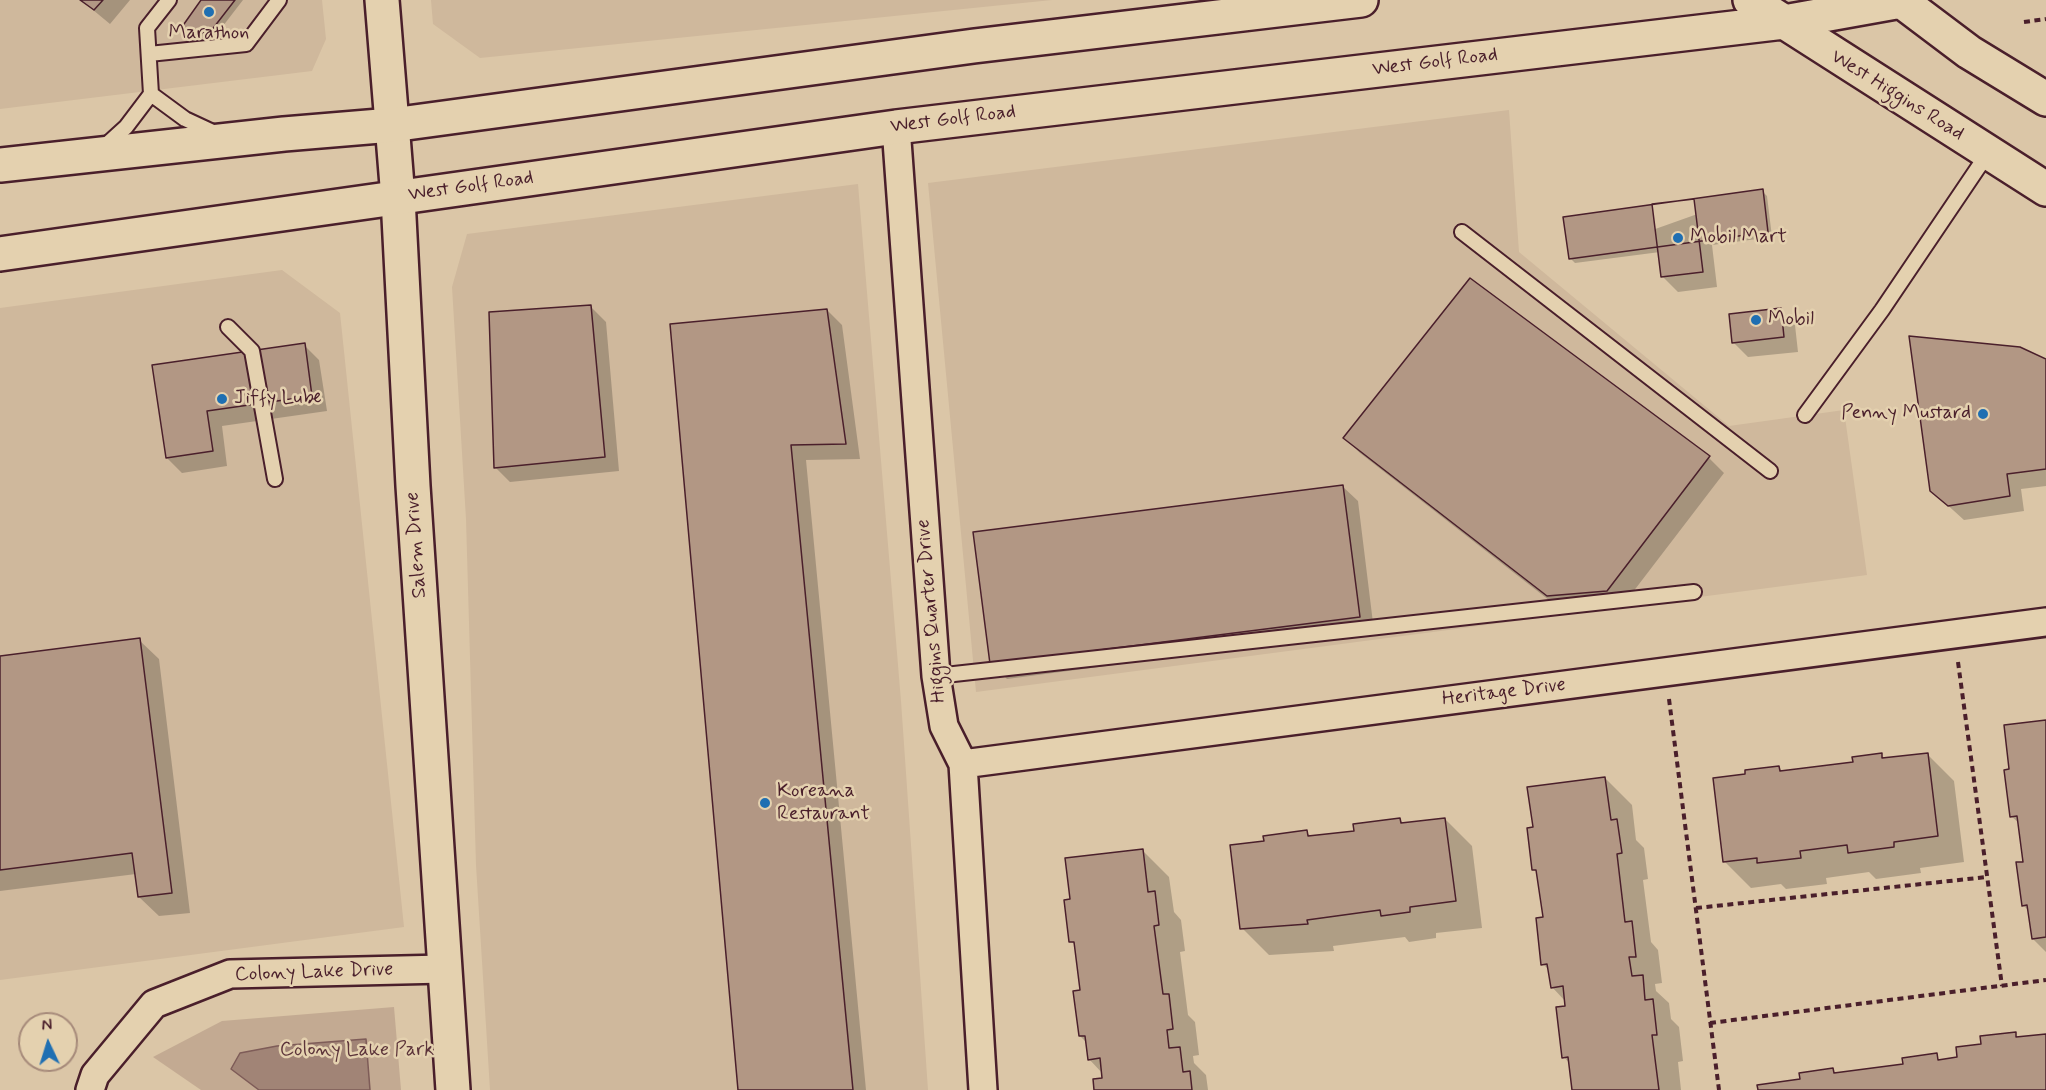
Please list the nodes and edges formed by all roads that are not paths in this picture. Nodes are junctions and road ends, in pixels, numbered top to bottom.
1 (169, 0) edge
2 (279, 0) edge
3 (382, 0) edge
4 (1240, 0) edge
5 (1361, 0) edge
6 (1750, 0) edge
7 (1901, 0) edge
8 (1907, 0) edge
9 (1203, 19) junction
10 (1784, 22) junction
11 (149, 54) junction
12 (151, 94) junction
13 (2046, 99) edge
14 (392, 125) junction
15 (896, 127) junction
16 (229, 140) junction
17 (1988, 153) junction
18 (95, 155) junction
19 (0, 165) edge
20 (2046, 189) edge
21 (398, 198) junction
22 (1462, 232) dead end
23 (0, 254) edge
24 (228, 327) dead end
25 (1805, 415) dead end
26 (1770, 471) dead end
27 (275, 479) dead end
28 (1694, 592) dead end
29 (2046, 622) edge
30 (936, 676) junction
31 (963, 764) junction
32 (444, 969) junction
33 (90, 1090) edge
34 (453, 1090) edge
35 (984, 1090) edge

1 - 11 lane
2 - 11 lane
3 - 14 main road, Salem Drive
4 - 9 main road
5 - 9 main road
6 - 10 main road, West Higgins Road
7 - 8 main road, West Golf Road
7 - 10 main road, West Golf Road
7 - 13 main road
9 - 14 main road
10 - 15 main road, West Golf Road
10 - 17 main road, West Higgins Road
11 - 12 lane
12 - 16 lane
12 - 18 lane
14 - 16 main road
14 - 21 main road, Salem Drive
15 - 21 main road, West Golf Road
15 - 30 street, Higgins Quarter Drive
16 - 18 main road
17 - 20 main road, West Higgins Road
17 - 25 lane
18 - 19 main road
21 - 23 main road, West Golf Road
21 - 32 main road, Salem Drive
22 - 26 lane
24 - 27 lane
28 - 30 lane
29 - 31 street, Heritage Drive
30 - 31 street, Higgins Quarter Drive
31 - 35 street, Higgins Quarter Drive
32 - 33 street, Colony Lake Drive
32 - 34 main road, Salem Drive

